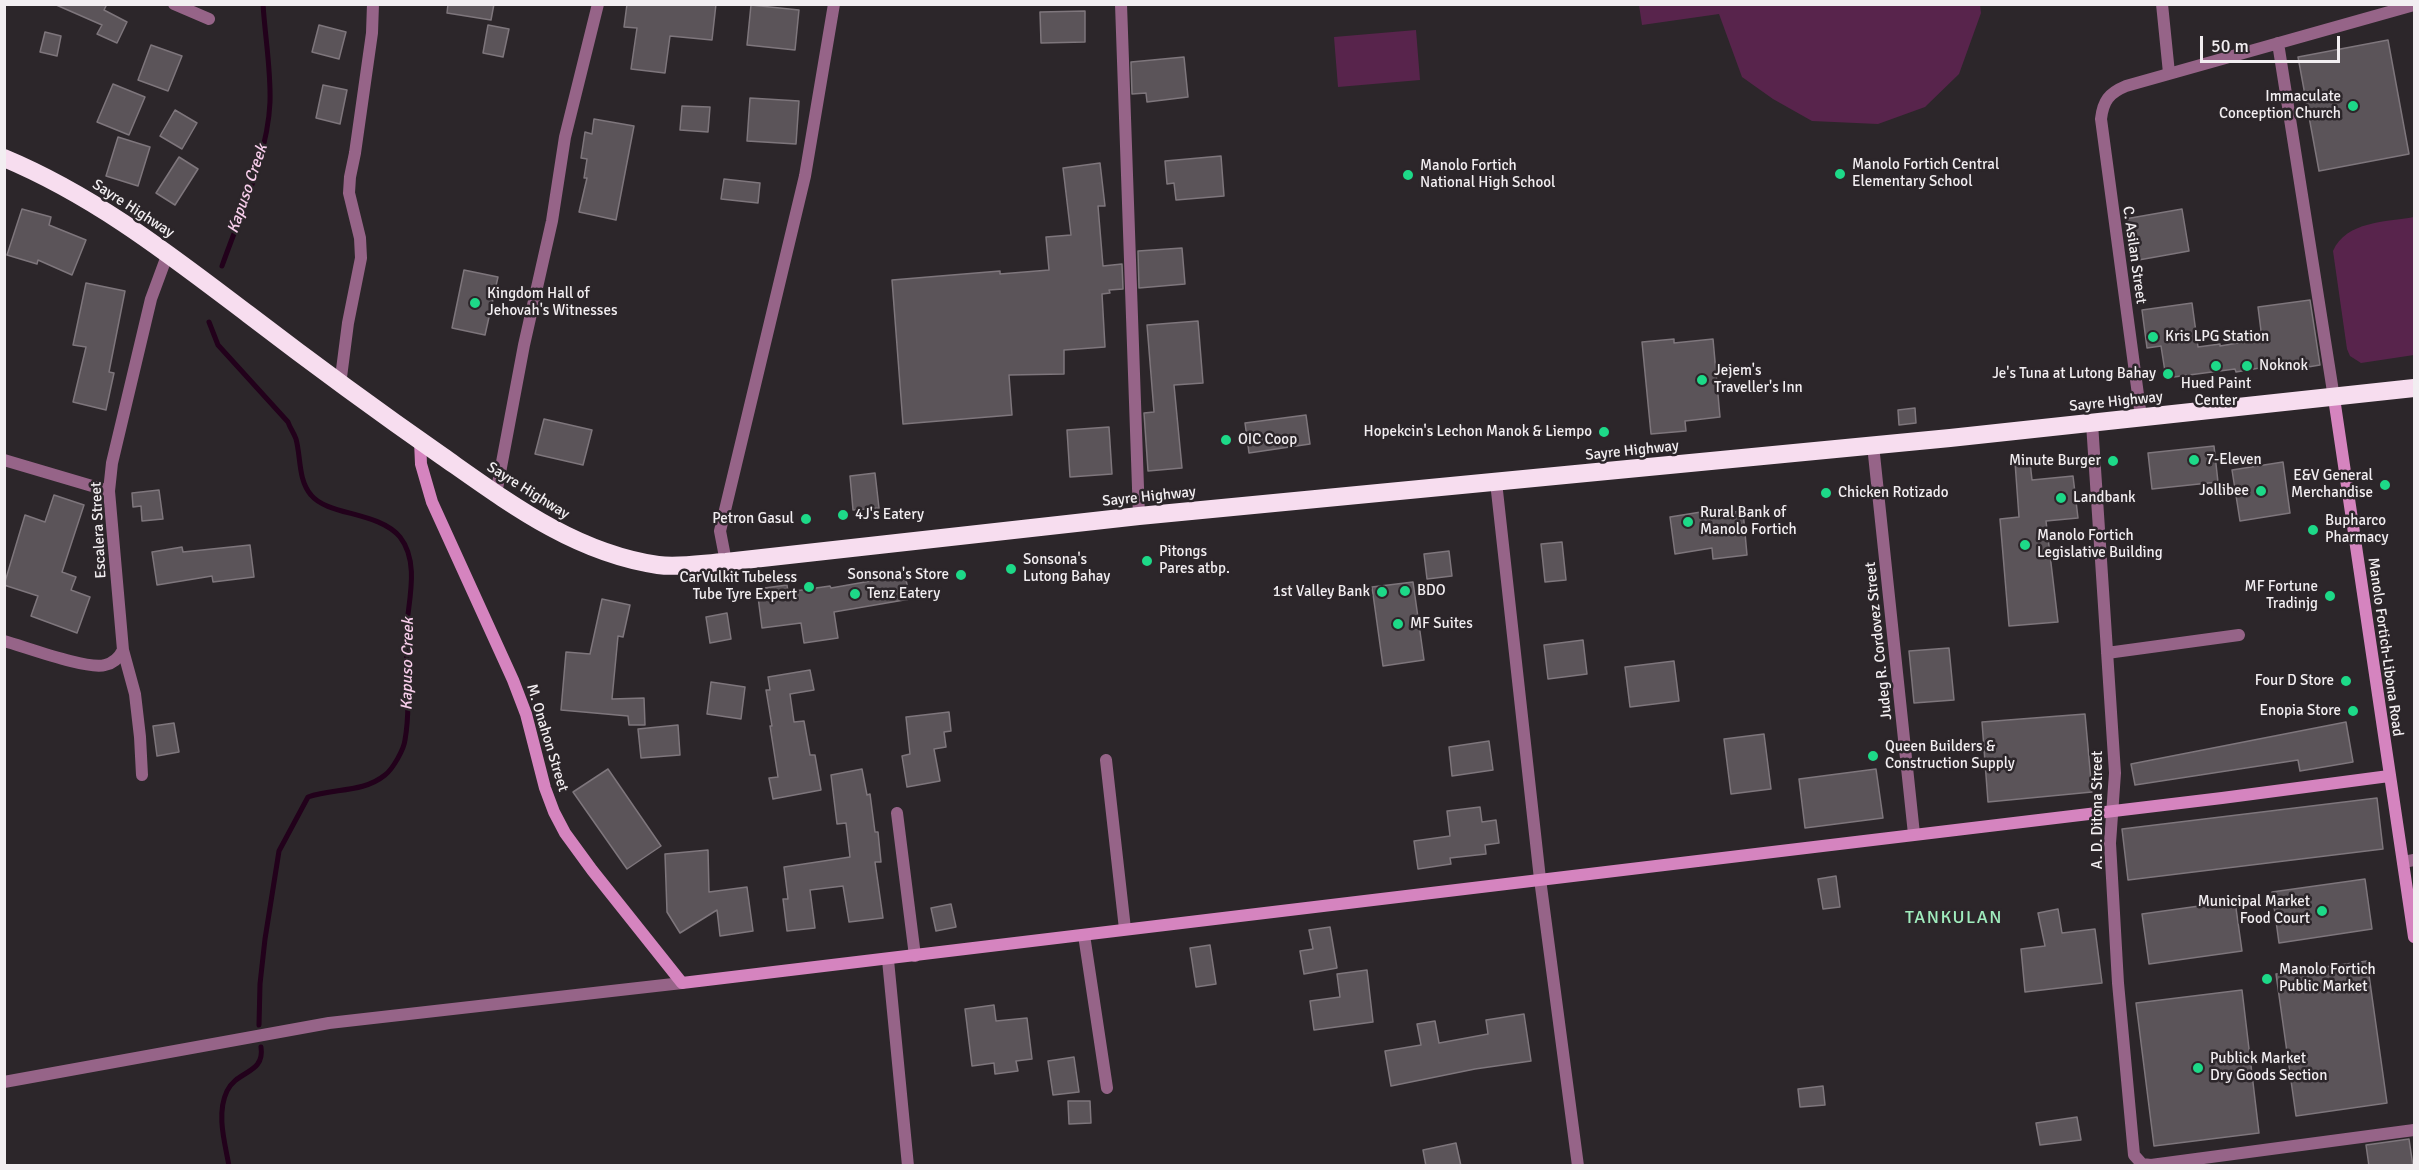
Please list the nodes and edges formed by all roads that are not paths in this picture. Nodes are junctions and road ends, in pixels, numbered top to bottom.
1 (174, 4) edge
2 (373, 4) edge
3 (598, 4) edge
4 (834, 4) edge
5 (1121, 4) edge
6 (2162, 4) edge
7 (2415, 4) edge
8 (209, 19) dead end
9 (2278, 43) junction
10 (2169, 74) junction
11 (6, 164) edge
12 (168, 253) junction
13 (340, 385) junction
14 (2415, 388) edge
15 (2334, 398) junction
16 (2141, 417) junction
17 (2092, 423) junction
18 (420, 441) junction
19 (1873, 446) junction
20 (4, 460) edge
21 (1496, 482) junction
22 (109, 491) junction
23 (496, 494) junction
24 (1139, 516) junction
25 (726, 562) junction
26 (2239, 635) dead end
27 (4, 641) edge
28 (123, 650) junction
29 (2107, 653) junction
30 (1106, 760) dead end
31 (142, 774) dead end
32 (2389, 776) junction
33 (2113, 811) junction
34 (897, 813) dead end
35 (1914, 834) junction
36 (2409, 861) edge
37 (1540, 879) junction
38 (1125, 929) junction
39 (1084, 934) junction
40 (2415, 937) edge
41 (915, 956) junction
42 (888, 960) junction
43 (682, 983) junction
44 (4, 1082) edge
45 (1107, 1088) dead end
46 (2415, 1130) edge
47 (908, 1166) edge
48 (1578, 1166) edge

1 - 8 street
2 - 13 street
3 - 23 street
4 - 25 street
5 - 24 street
6 - 10 street
7 - 9 street
9 - 10 street
9 - 15 street
10 - 16 street, C. Asilan Street
11 - 12 highway, Sayre Highway
12 - 13 highway, Sayre Highway
12 - 22 street, Escalera Street
13 - 18 highway, Sayre Highway
14 - 15 highway, Sayre Highway
15 - 16 highway, Sayre Highway
15 - 32 street, Manolo Fortich-Libona Road
16 - 17 highway, Sayre Highway
17 - 19 highway, Sayre Highway
17 - 29 street, A. D. Ditona Street
18 - 23 highway, Sayre Highway
18 - 43 street, M. Onahon Street
19 - 21 highway, Sayre Highway
19 - 35 street, Judeg R. Cordovez Street
20 - 22 street
21 - 24 highway, Sayre Highway
21 - 37 street
22 - 28 street, Escalera Street
23 - 25 highway, Sayre Highway
24 - 25 highway, Sayre Highway
26 - 29 street
27 - 28 street
28 - 31 street, Escalera Street
29 - 33 street, A. D. Ditona Street
30 - 38 street
32 - 33 street
32 - 36 street, Manolo Fortich-Libona Road
33 - 35 street
33 - 46 street, A. D. Ditona Street
34 - 41 street
35 - 37 street
36 - 40 street, Manolo Fortich-Libona Road
37 - 38 street
37 - 48 street
38 - 39 street
39 - 41 street
39 - 45 street
41 - 42 street
42 - 43 street
42 - 47 street
43 - 44 street

